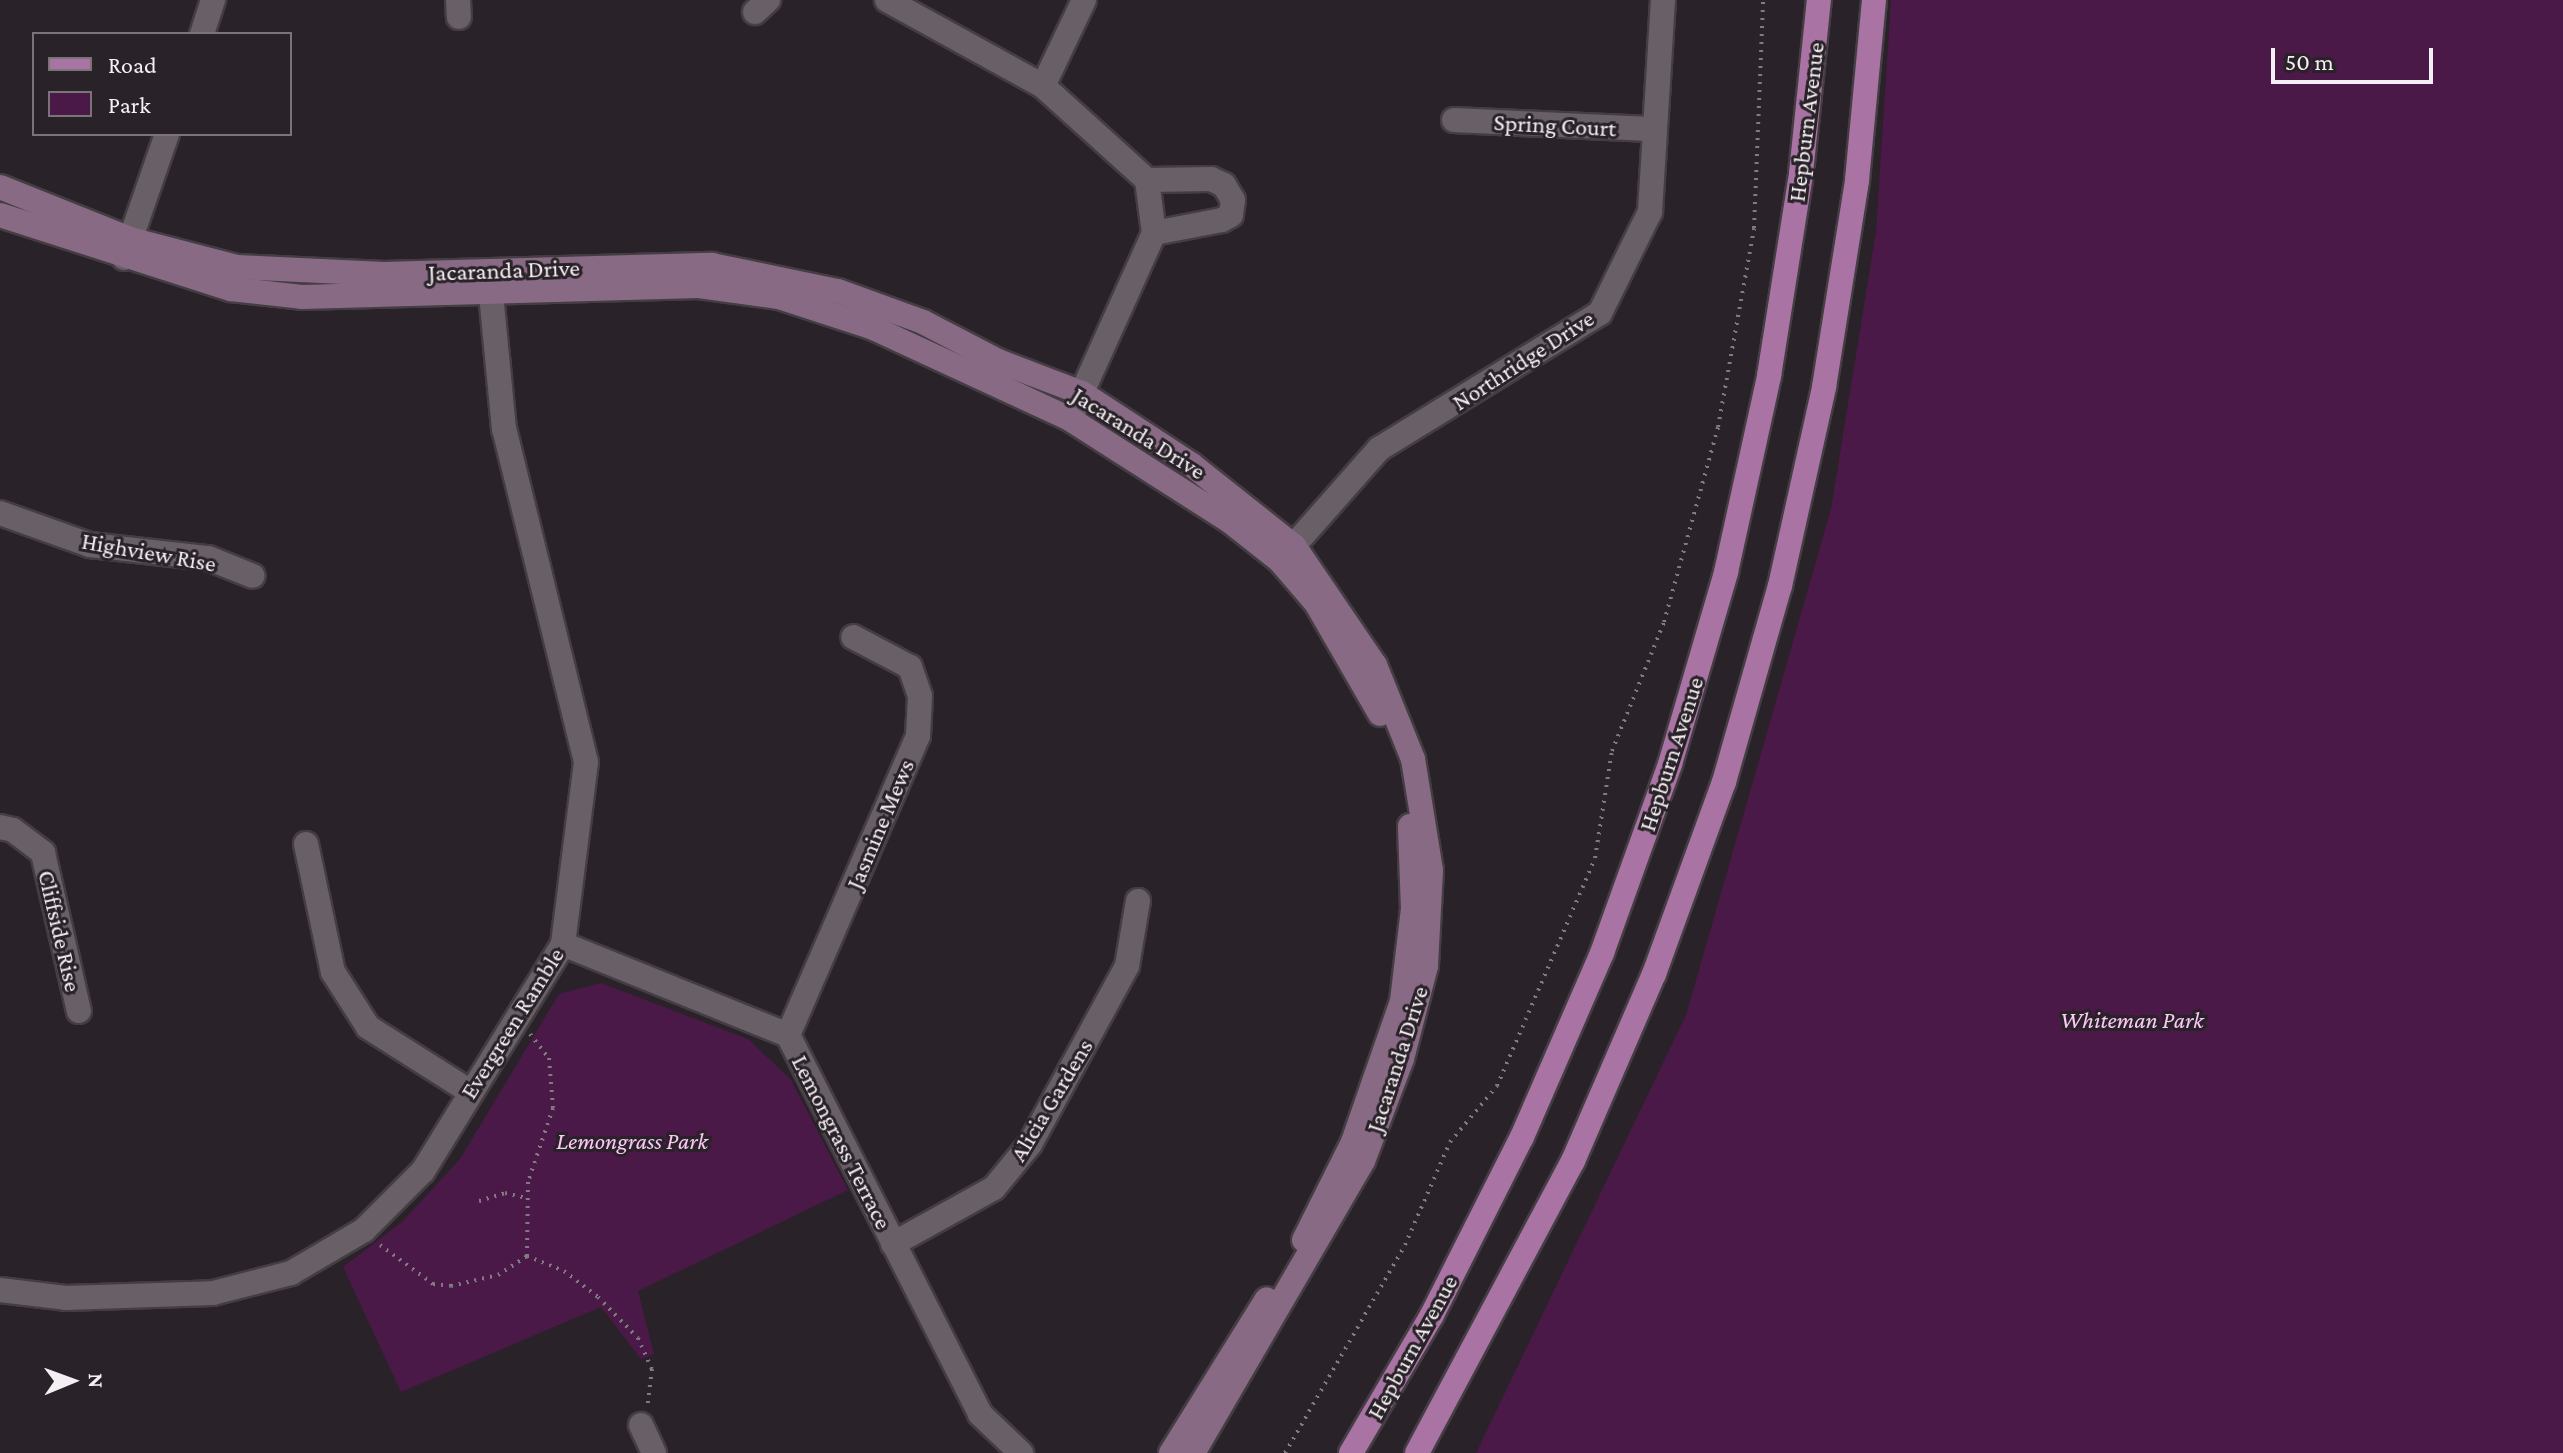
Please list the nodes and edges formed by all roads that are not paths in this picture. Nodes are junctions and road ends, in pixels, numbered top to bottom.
1 (213, 0) edge
2 (887, 0) edge
3 (1084, 0) edge
4 (1663, 0) edge
5 (1819, 0) edge
6 (1874, 0) edge
7 (203, 32) edge
8 (1043, 86) junction
9 (1454, 120) dead end
10 (1655, 129) junction
11 (166, 136) edge
12 (1147, 180) junction
13 (0, 187) edge
14 (0, 215) edge
15 (1154, 233) junction
16 (127, 248) junction
17 (490, 279) junction
18 (1082, 393) junction
19 (1070, 419) junction
20 (0, 513) edge
21 (1287, 553) junction
22 (253, 576) dead end
23 (853, 637) dead end
24 (0, 827) edge
25 (306, 844) dead end
26 (1138, 901) dead end
27 (563, 944) junction
28 (79, 1011) dead end
29 (788, 1035) junction
30 (469, 1091) junction
31 (893, 1244) junction
32 (0, 1290) edge
33 (641, 1425) road end
34 (654, 1453) edge
35 (1021, 1453) edge
36 (1171, 1453) edge
37 (1193, 1453) edge
38 (1351, 1453) edge
39 (1417, 1453) edge

1 - 7 street
2 - 8 street
3 - 8 street
4 - 10 street, Northridge Drive
5 - 38 main road, Hepburn Avenue
6 - 39 main road
8 - 12 street
9 - 10 street, Spring Court
10 - 21 street, Northridge Drive
11 - 16 street
12 - 15 street
12 - 15 street
13 - 16 street, Jacaranda Drive
14 - 16 street, Jacaranda Drive
15 - 18 street
16 - 17 street, Jacaranda Drive
17 - 18 street, Jacaranda Drive
17 - 19 street, Jacaranda Drive
17 - 27 street, Evergreen Ramble
18 - 19 street
18 - 21 street, Jacaranda Drive
19 - 21 street, Jacaranda Drive
20 - 22 street, Highview Rise
21 - 36 street, Jacaranda Drive
21 - 37 street, Jacaranda Drive
23 - 29 street, Jasmine Mews
24 - 28 street, Cliffside Rise
25 - 30 street
26 - 31 street, Alicia Gardens
27 - 29 street, Lemongrass Terrace
27 - 30 street, Evergreen Ramble
29 - 31 street, Lemongrass Terrace
30 - 32 street, Evergreen Ramble
31 - 35 street, Lemongrass Terrace
33 - 34 street

